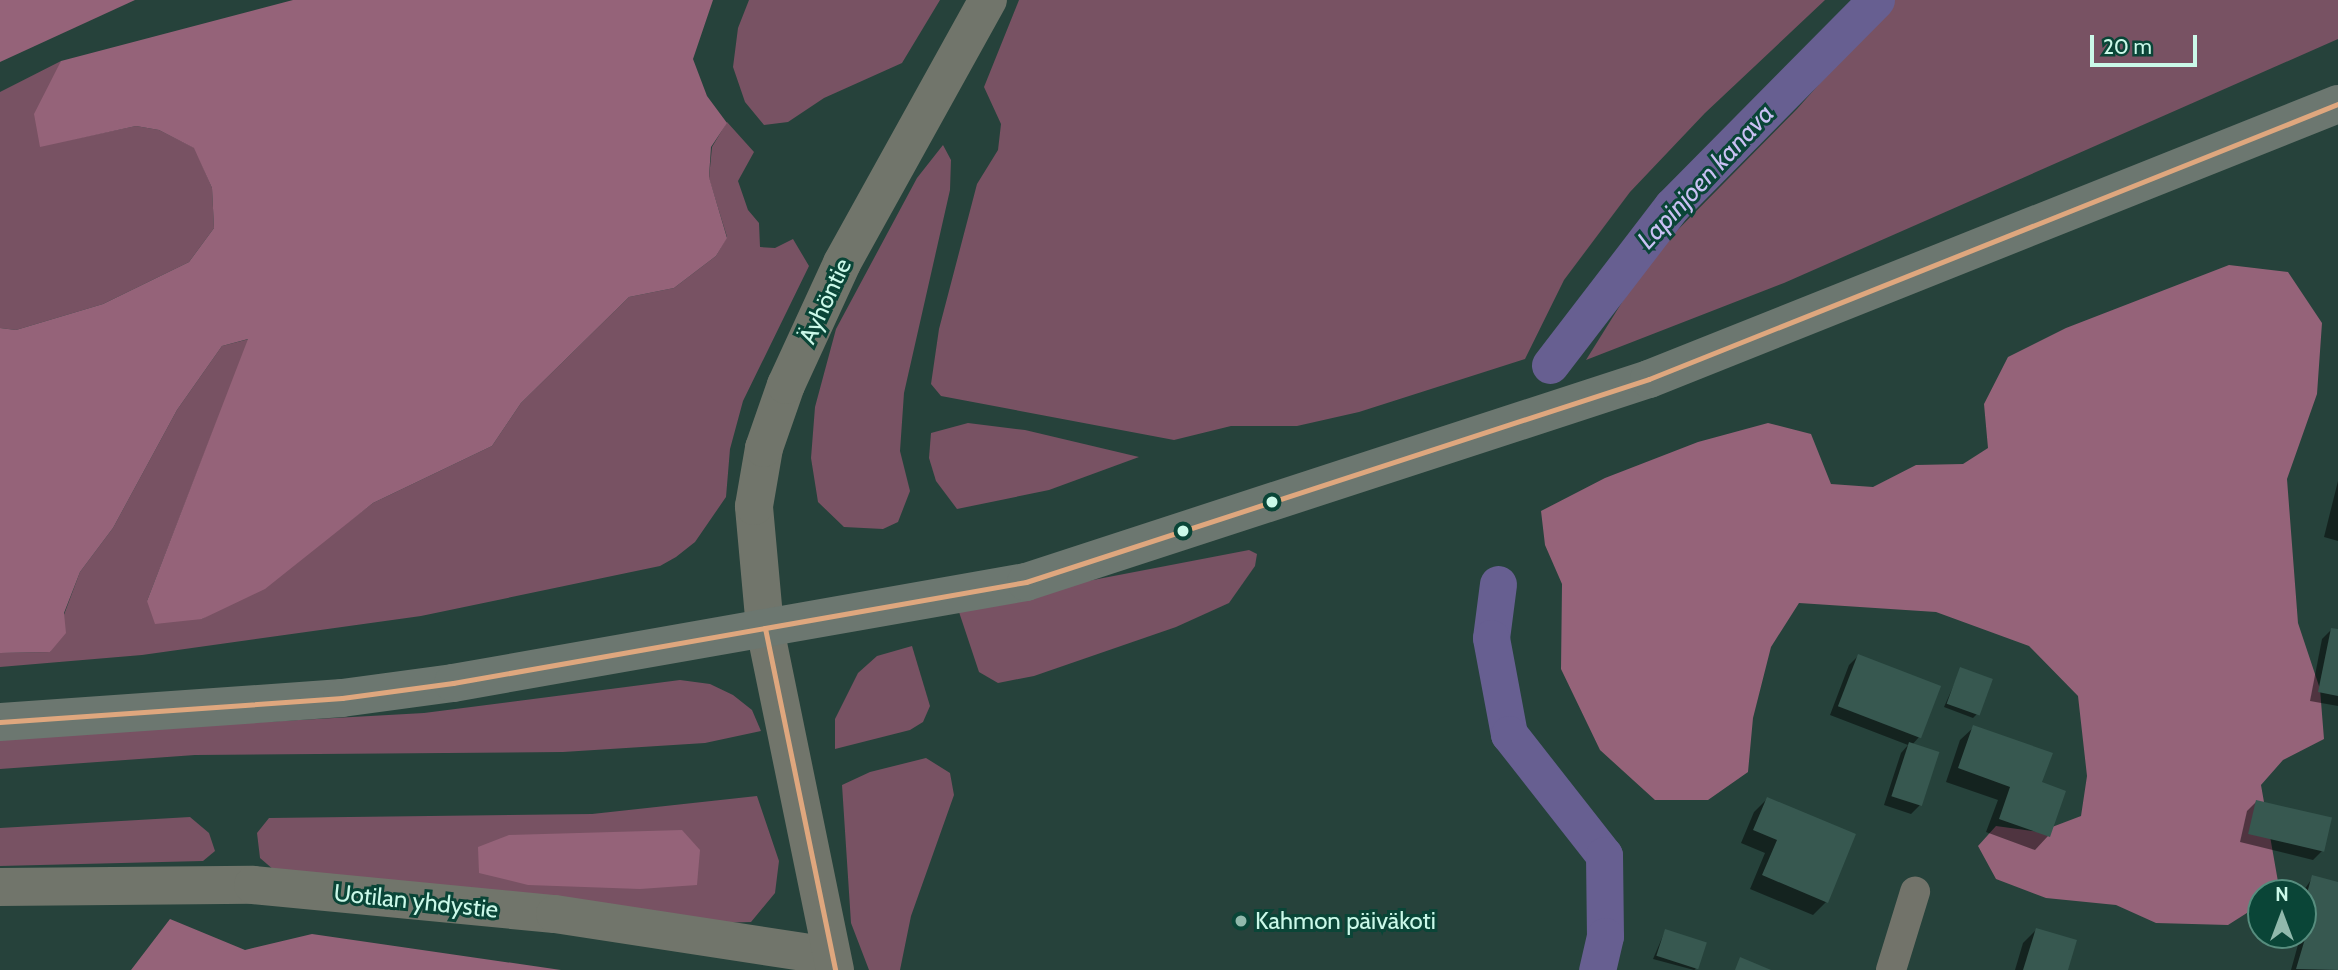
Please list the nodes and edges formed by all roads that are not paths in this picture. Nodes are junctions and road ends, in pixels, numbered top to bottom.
1 (988, 0) edge
2 (2338, 104) edge
3 (765, 628) junction
4 (0, 722) edge
5 (0, 887) edge
6 (1915, 892) dead end
7 (832, 963) edge
8 (1891, 970) edge

1 - 3 main road, Äyhöntie
2 - 3 highway
3 - 4 highway
3 - 7 main road, Äyhöntie
5 - 7 main road, Uotilan yhdystie
6 - 8 street

